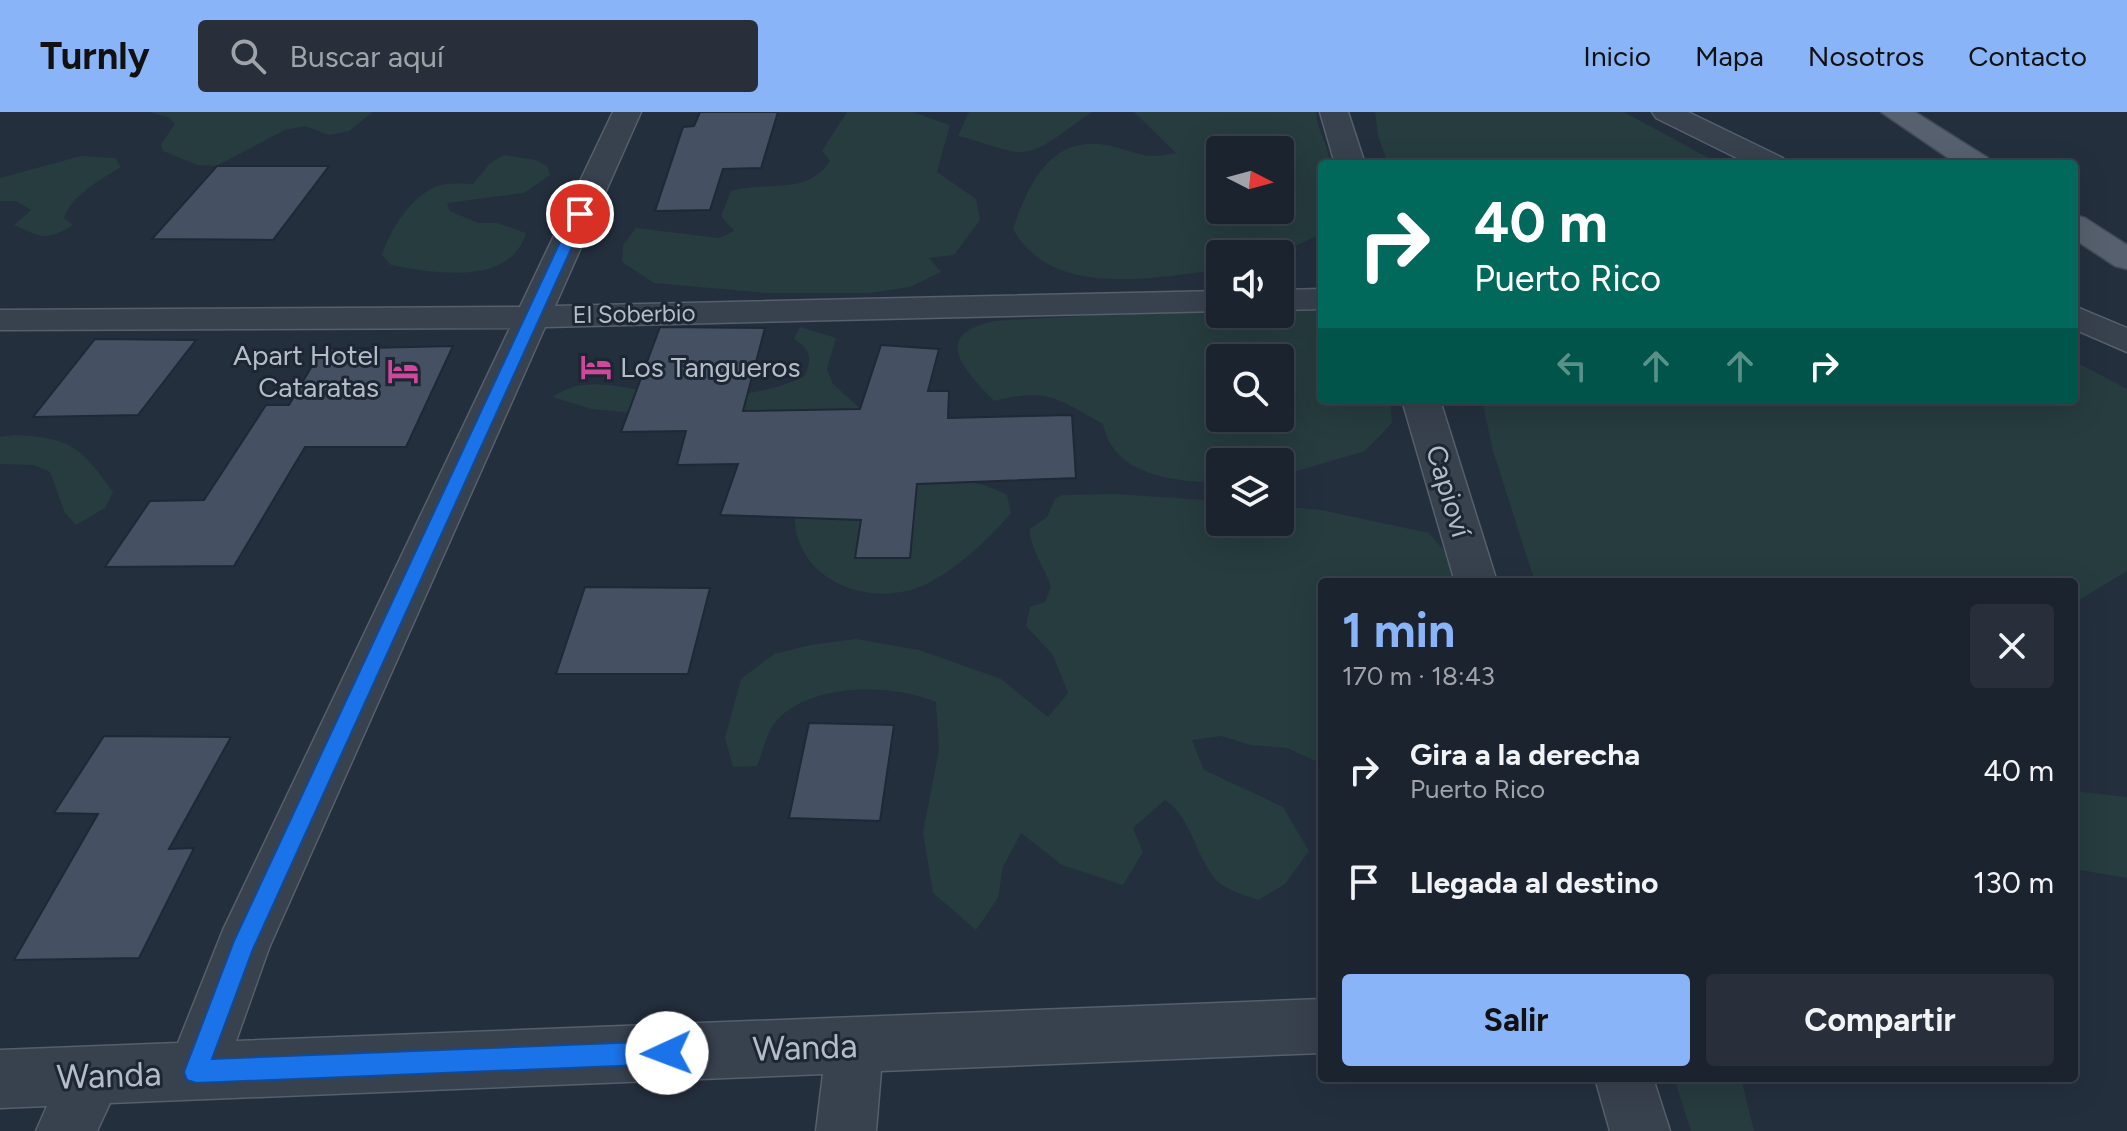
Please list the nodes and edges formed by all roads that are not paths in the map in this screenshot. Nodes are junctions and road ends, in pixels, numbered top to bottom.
1 (627, 112) edge
2 (1334, 112) edge
3 (1666, 112) edge
4 (1895, 112) edge
5 (1349, 160) edge
6 (1764, 160) edge
7 (1971, 160) edge
8 (2078, 228) edge
9 (2127, 259) edge
10 (1318, 299) edge
11 (1294, 300) edge
12 (1206, 301) edge
13 (533, 317) junction
14 (2078, 318) edge
15 (0, 320) edge
16 (2127, 341) edge
17 (1422, 404) edge
18 (1475, 578) edge
19 (1318, 1026) edge
20 (855, 1045) junction
21 (196, 1072) junction
22 (93, 1075) junction
23 (0, 1079) edge
24 (1625, 1082) edge
25 (66, 1131) edge
26 (846, 1131) edge
27 (1640, 1131) edge

1 - 13 street
2 - 5 street
3 - 6 street
4 - 7 main road
8 - 9 main road
10 - 11 street
12 - 13 street, El Soberbio
13 - 15 street, El Soberbio
13 - 21 street
14 - 16 street
17 - 18 street, Capioví
19 - 20 street, Wanda
20 - 21 street, Wanda
20 - 26 street
21 - 22 street, Wanda
22 - 23 street, Wanda
22 - 25 street
24 - 27 street

